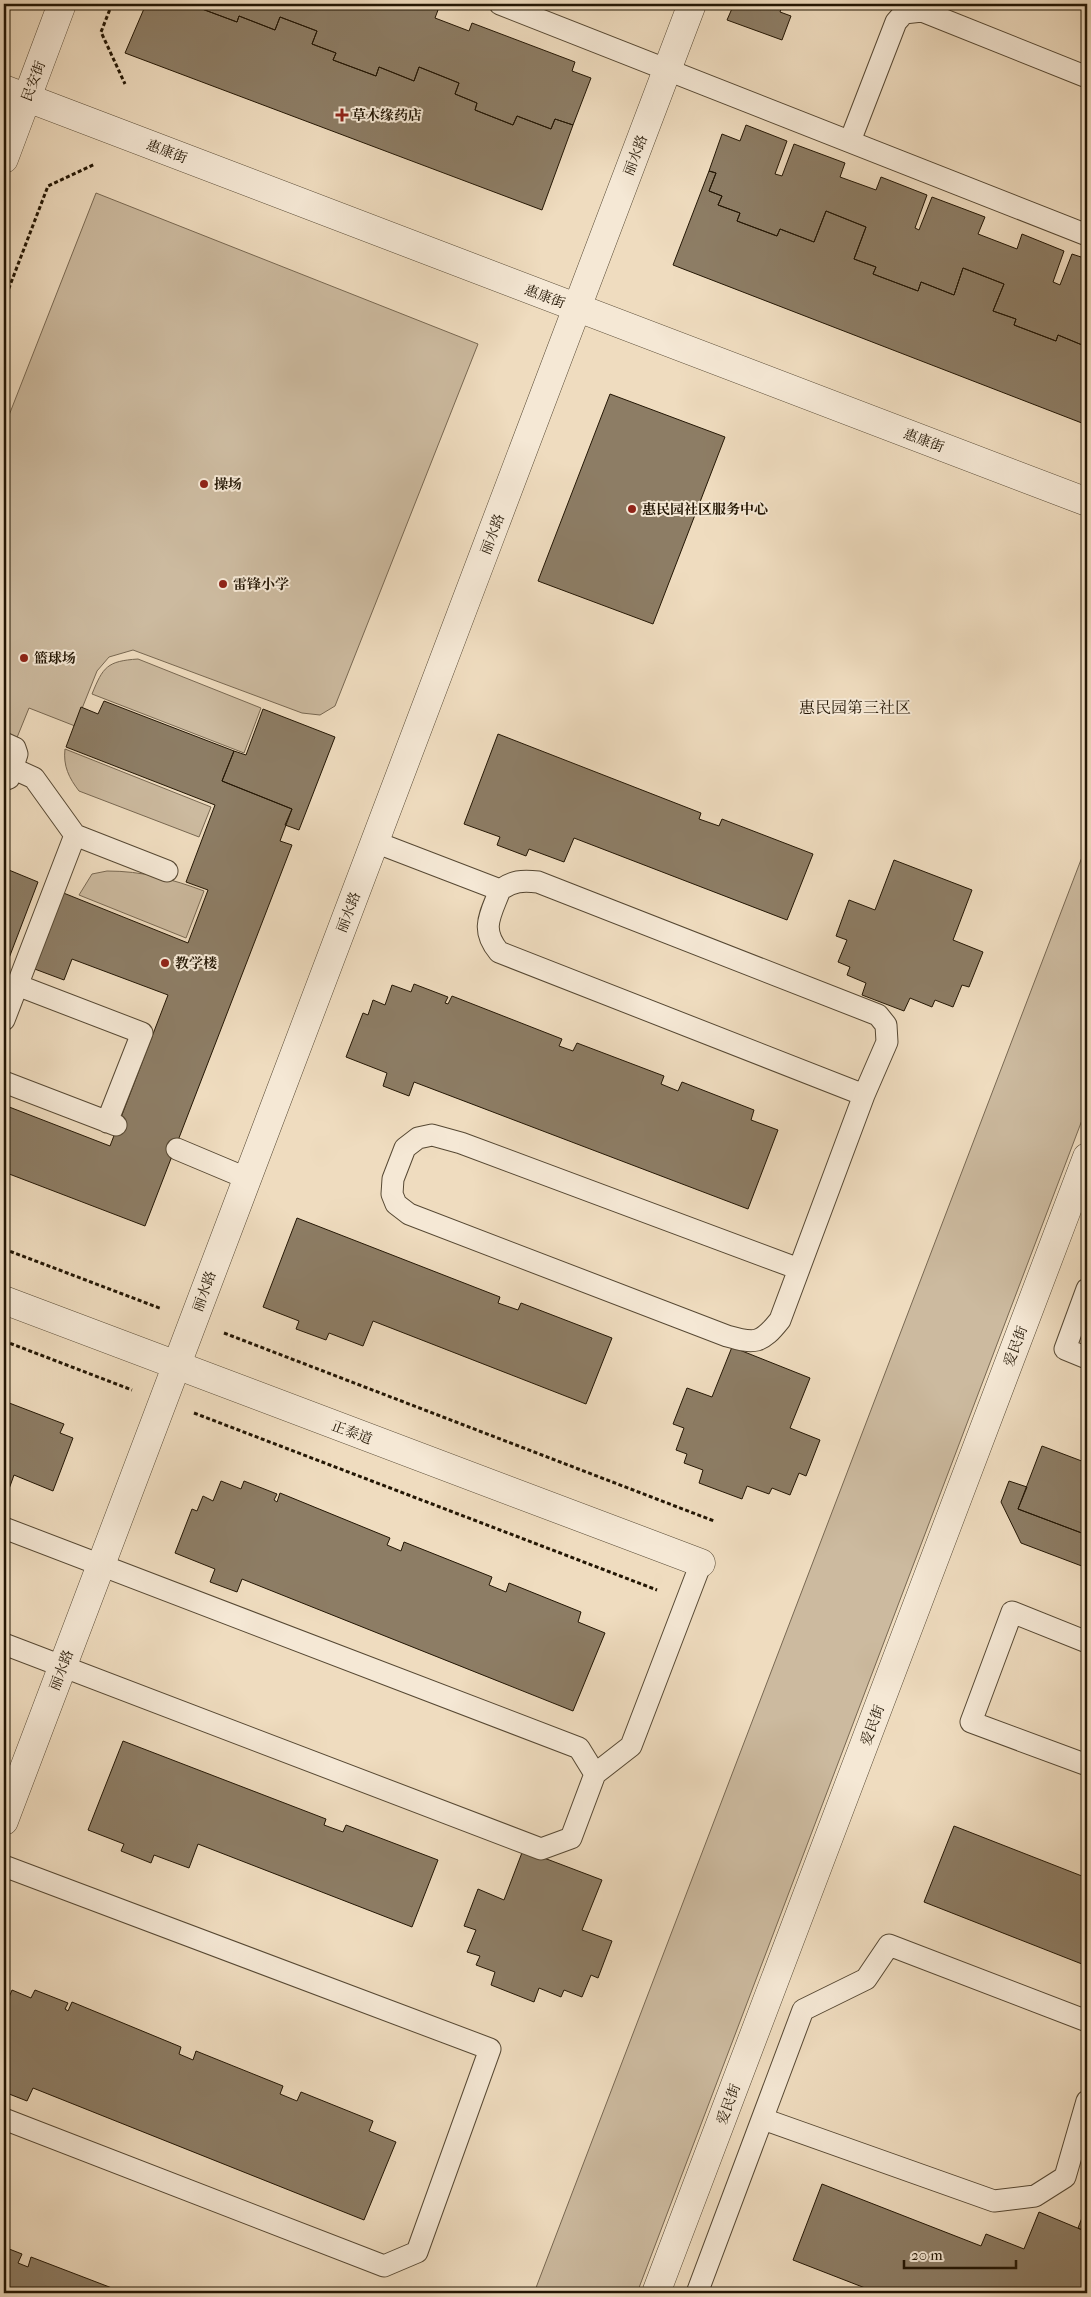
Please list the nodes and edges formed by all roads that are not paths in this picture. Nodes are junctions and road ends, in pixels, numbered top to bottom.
1 (62, 4) edge
2 (692, 4) edge
3 (508, 5) edge
4 (667, 69) junction
5 (1087, 77) edge
6 (15, 93) edge
7 (850, 141) junction
8 (4, 159) edge
9 (1087, 235) edge
10 (577, 308) junction
11 (1087, 502) edge
12 (4, 743) edge
13 (8, 774) edge
14 (75, 836) junction
15 (374, 842) junction
16 (167, 871) dead end
17 (500, 890) junction
18 (17, 985) junction
19 (4, 1020) edge
20 (4, 1082) edge
21 (864, 1095) junction
22 (177, 1149) dead end
23 (1087, 1157) edge
24 (246, 1178) junction
25 (799, 1269) junction
26 (1087, 1289) edge
27 (4, 1300) edge
28 (1087, 1358) edge
29 (176, 1366) junction
30 (4, 1528) edge
31 (700, 1563) joint
32 (101, 1565) junction
33 (1087, 1642) edge
34 (4, 1644) edge
35 (62, 1666) junction
36 (1087, 1765) edge
37 (595, 1774) junction
38 (4, 1821) edge
39 (4, 1866) edge
40 (1087, 2021) edge
41 (1087, 2101) edge
42 (4, 2118) edge
43 (762, 2119) junction
44 (703, 2292) edge
45 (656, 2293) edge

1 - 6 street, 民安街
2 - 4 street, 丽水路
3 - 4 lane
4 - 7 lane
4 - 10 street, 丽水路
5 - 7 lane
6 - 8 street, 民安街
6 - 10 street, 惠康街
7 - 9 lane
10 - 11 street, 惠康街
10 - 15 street, 丽水路
12 - 13 lane
13 - 14 lane
14 - 16 lane
14 - 18 lane
15 - 17 lane
15 - 24 street, 丽水路
17 - 21 lane
17 - 21 lane
18 - 19 lane
18 - 20 lane
21 - 25 lane
22 - 24 lane
23 - 45 street, 爱民街
24 - 29 street, 丽水路
25 - 25 lane
26 - 28 lane
27 - 29 street, 正泰道
29 - 31 street, 正泰道
29 - 32 street, 丽水路
30 - 32 lane
31 - 37 lane
32 - 35 street, 丽水路
32 - 37 lane
33 - 36 lane
34 - 35 lane
35 - 37 lane
35 - 38 street, 丽水路
39 - 42 lane
40 - 43 lane
41 - 43 lane
43 - 44 lane

